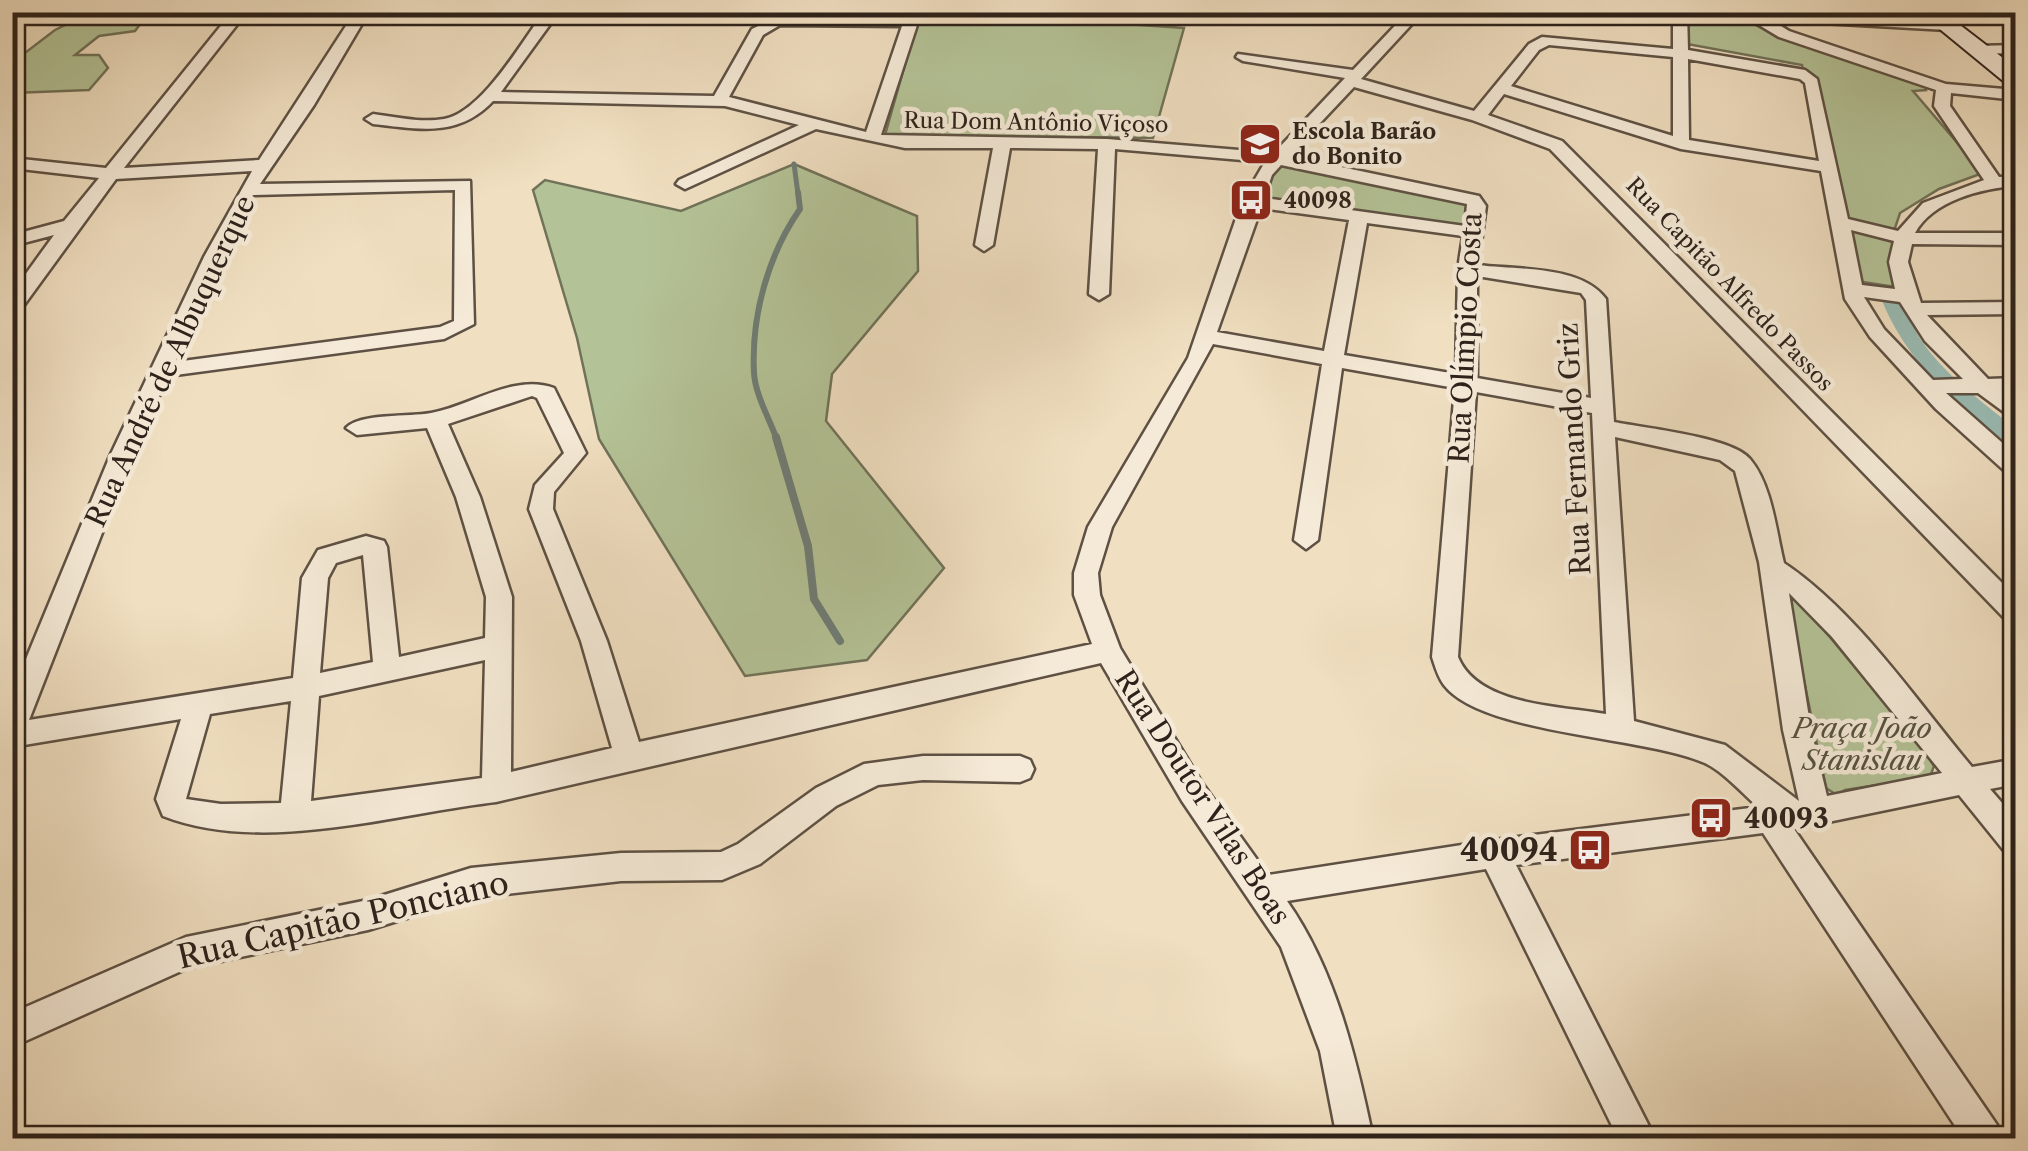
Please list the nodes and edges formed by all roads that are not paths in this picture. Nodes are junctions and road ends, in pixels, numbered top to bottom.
1 (30, 12) edge
2 (240, 12) edge
3 (362, 12) edge
4 (552, 12) edge
5 (1110, 12) edge
6 (1416, 12) edge
7 (1680, 12) edge
8 (1710, 12) edge
9 (1754, 15) junction
10 (1844, 17) edge
11 (912, 18) edge
12 (1938, 19) edge
13 (12, 24) edge
14 (2016, 49) edge
15 (1976, 50) junction
16 (1683, 54) junction
17 (1244, 57) dead end
18 (1354, 78) junction
19 (2016, 80) edge
20 (1501, 88) junction
21 (1944, 88) junction
22 (2016, 94) edge
23 (487, 96) junction
24 (719, 101) junction
25 (373, 118) dead end
26 (1478, 118) junction
27 (814, 124) junction
28 (872, 139) junction
29 (1002, 144) junction
30 (1107, 144) junction
31 (1681, 144) junction
32 (1274, 158) junction
33 (12, 164) edge
34 (264, 165) junction
35 (1827, 167) junction
36 (110, 174) junction
37 (1993, 181) junction
38 (2016, 181) edge
39 (685, 184) dead end
40 (247, 190) junction
41 (1251, 202) junction
42 (1359, 217) junction
43 (1838, 222) junction
44 (70, 225) junction
45 (1472, 232) junction
46 (1904, 238) junction
47 (2016, 239) edge
48 (12, 242) edge
49 (984, 245) dead end
50 (1468, 269) junction
51 (1852, 290) junction
52 (1099, 294) dead end
53 (1912, 303) junction
54 (12, 308) edge
55 (2016, 308) edge
56 (1208, 337) junction
57 (1332, 359) junction
58 (160, 371) junction
59 (1466, 382) junction
60 (1980, 385) junction
61 (2016, 385) edge
62 (1931, 387) junction
63 (2016, 414) edge
64 (1600, 417) junction
65 (436, 420) junction
66 (357, 428) dead end
67 (2016, 468) edge
68 (1306, 540) dead end
69 (1771, 567) junction
70 (2016, 614) edge
71 (499, 646) junction
72 (1108, 651) junction
73 (387, 672) junction
74 (306, 687) junction
75 (200, 704) junction
76 (1621, 729) junction
77 (12, 732) edge
78 (629, 756) junction
79 (1020, 769) dead end
80 (2016, 771) edge
81 (1964, 781) junction
82 (496, 789) junction
83 (295, 814) junction
84 (1792, 815) junction
85 (2016, 842) edge
86 (1494, 854) junction
87 (1264, 890) junction
88 (12, 1030) edge
89 (1355, 1138) edge
90 (1637, 1138) edge
91 (1984, 1138) edge

1 - 13 street
2 - 36 street
3 - 34 street, Rua André de Albuquerque
4 - 23 street
5 - 11 street
6 - 18 street, Rua Doutor Vilas Boas
7 - 16 street
8 - 9 street
9 - 10 street
9 - 21 street
10 - 12 street
11 - 24 street
11 - 28 street
12 - 15 main road
14 - 15 street
15 - 19 main road
16 - 20 street
16 - 31 street
16 - 35 street
17 - 18 street, Rua Capitão Alfredo Passos
18 - 26 street, Rua Capitão Alfredo Passos
18 - 32 street, Rua Doutor Vilas Boas
20 - 26 street
20 - 31 street
21 - 22 street
21 - 37 street
23 - 24 street, Rua Dom Antônio Viçoso
23 - 25 street
24 - 27 street, Rua Dom Antônio Viçoso
26 - 70 street, Rua Capitão Alfredo Passos
27 - 28 street, Rua Dom Antônio Viçoso
27 - 39 street
28 - 29 street, Rua Dom Antônio Viçoso
29 - 30 street, Rua Dom Antônio Viçoso
29 - 49 street
30 - 32 street, Rua Dom Antônio Viçoso
30 - 52 street
31 - 35 street
32 - 41 street, Rua Doutor Vilas Boas
32 - 45 street, Rua Olímpio Costa
33 - 36 street
34 - 36 street
34 - 40 street, Rua André de Albuquerque
35 - 43 street
36 - 44 street
37 - 38 street
37 - 46 street
40 - 58 street, Rua André de Albuquerque
40 - 58 street
41 - 42 street
41 - 56 street, Rua Doutor Vilas Boas
42 - 45 street
42 - 57 street
43 - 46 street
43 - 51 street
44 - 48 street
44 - 54 street
45 - 50 street, Rua Olímpio Costa
46 - 47 street
46 - 53 street
50 - 59 street, Rua Olímpio Costa
50 - 64 street, Rua Fernando Griz
51 - 53 street
51 - 62 street
53 - 55 street
53 - 60 street
56 - 57 street
56 - 72 street, Rua Doutor Vilas Boas
57 - 59 street
57 - 68 street
58 - 77 street, Rua André de Albuquerque
59 - 64 street
59 - 76 street, Rua Olímpio Costa
60 - 61 street
60 - 62 street
60 - 63 street
62 - 67 street
64 - 69 street
64 - 76 street, Rua Fernando Griz
65 - 66 street
65 - 71 street
65 - 78 street
69 - 81 street
69 - 84 street
71 - 73 street, Rua André de Albuquerque
71 - 82 street
72 - 78 street
72 - 87 street, Rua Doutor Vilas Boas
73 - 74 street, Rua André de Albuquerque
73 - 74 street
74 - 75 street, Rua André de Albuquerque
74 - 83 street
75 - 77 street, Rua André de Albuquerque
75 - 83 street
76 - 84 street
78 - 82 street
79 - 88 street, Rua Capitão Ponciano
80 - 81 street
81 - 84 street
81 - 85 street
82 - 83 street
84 - 86 street
84 - 91 street
86 - 87 street
86 - 90 street
87 - 89 street, Rua Doutor Vilas Boas

